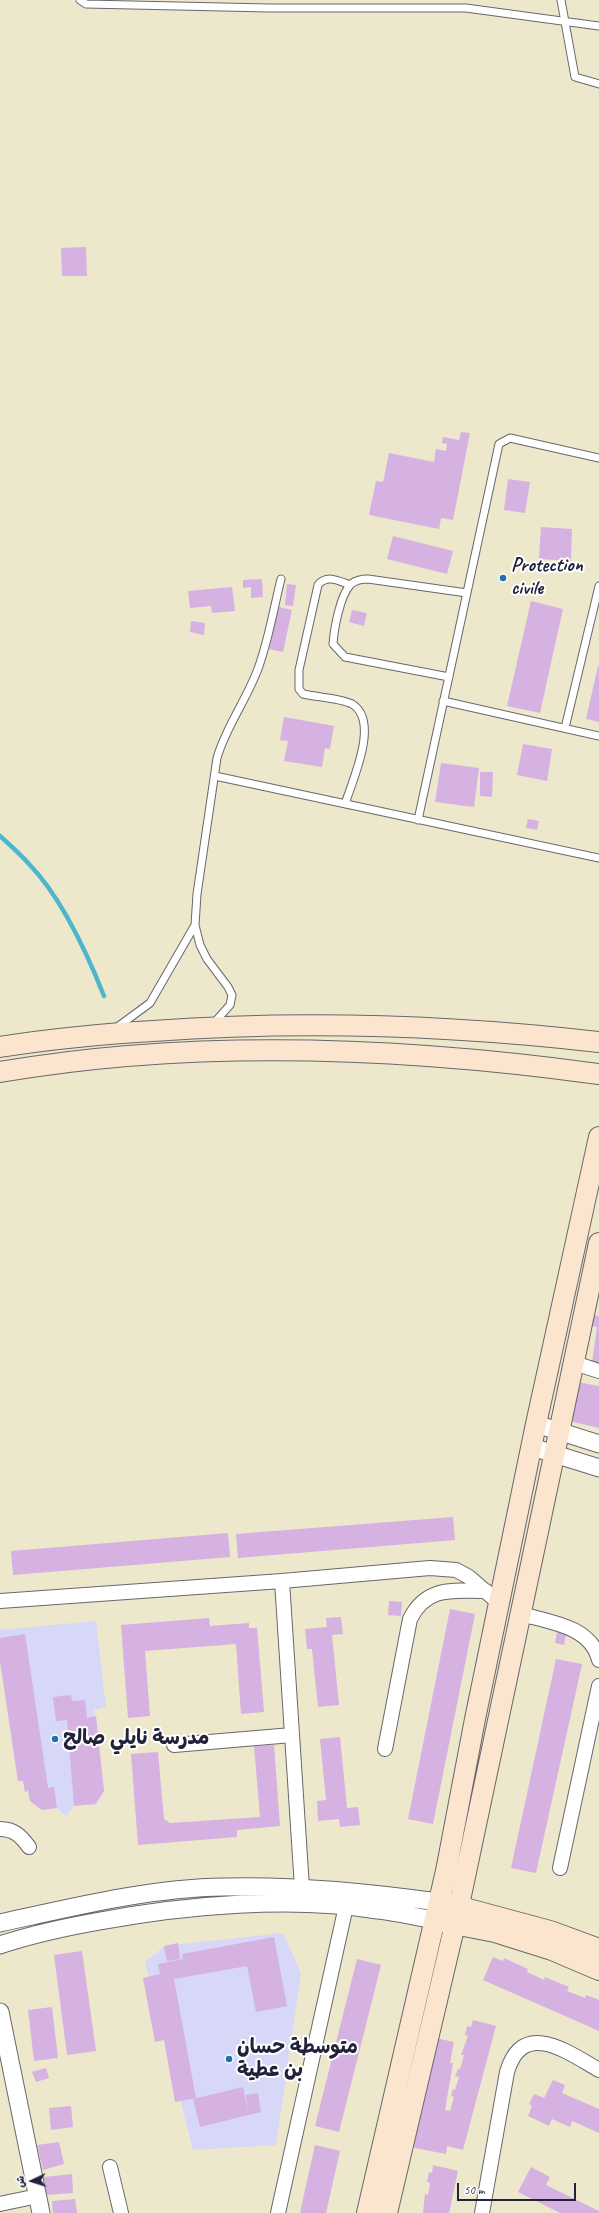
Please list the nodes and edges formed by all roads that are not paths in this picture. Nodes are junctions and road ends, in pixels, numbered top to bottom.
1 (80, 0) edge
2 (465, 0) edge
3 (561, 0) edge
4 (268, 4) edge
5 (466, 8) junction
6 (565, 21) junction
7 (599, 26) edge
8 (599, 84) edge
9 (599, 458) edge
10 (282, 579) dead end
11 (350, 585) junction
12 (599, 586) edge
13 (467, 593) junction
14 (449, 677) junction
15 (444, 700) junction
16 (565, 728) junction
17 (599, 736) edge
18 (215, 776) junction
19 (345, 804) junction
20 (418, 820) junction
21 (599, 858) edge
22 (195, 925) junction
23 (210, 1027) junction
24 (108, 1034) junction
25 (599, 1042) edge
26 (0, 1047) edge
27 (0, 1072) edge
28 (599, 1074) edge
29 (599, 1137) edge
30 (599, 1244) edge
31 (574, 1363) junction
32 (599, 1371) edge
33 (536, 1424) junction
34 (558, 1430) junction
35 (599, 1444) edge
36 (532, 1447) junction
37 (553, 1454) junction
38 (599, 1468) edge
39 (282, 1581) junction
40 (493, 1598) junction
41 (0, 1601) edge
42 (521, 1614) junction
43 (596, 1645) edge
44 (599, 1660) edge
45 (599, 1686) edge
46 (292, 1735) junction
47 (174, 1745) dead end
48 (385, 1749) dead end
49 (0, 1829) edge
50 (29, 1847) dead end
51 (560, 1868) dead end
52 (302, 1888) junction
53 (346, 1906) junction
54 (436, 1911) junction
55 (457, 1915) junction
56 (0, 1923) edge
57 (0, 1945) edge
58 (599, 1949) edge
59 (599, 1970) edge
60 (0, 2012) edge
61 (599, 2070) edge
62 (110, 2167) dead end
63 (38, 2196) junction
64 (0, 2204) edge
65 (42, 2213) edge
66 (121, 2213) edge
67 (278, 2213) edge
68 (368, 2213) edge
69 (387, 2213) edge
70 (482, 2213) edge

1 - 4 lane
2 - 5 lane
3 - 6 lane
4 - 5 lane
5 - 6 lane
6 - 7 lane
6 - 8 lane
9 - 13 lane
10 - 18 lane
11 - 13 lane
11 - 14 lane
11 - 19 lane
12 - 16 lane
13 - 14 lane
14 - 15 lane
15 - 16 lane
15 - 20 lane
16 - 17 lane
18 - 19 lane
18 - 22 lane
19 - 20 lane
20 - 21 lane
22 - 23 lane
22 - 24 lane
23 - 24 main road
23 - 25 main road
24 - 26 main road
27 - 28 main road
29 - 33 main road
30 - 31 main road
31 - 32 street
31 - 34 main road
33 - 34 street
33 - 36 main road
34 - 35 street
34 - 37 main road
36 - 37 street
36 - 40 main road
37 - 38 street
37 - 42 main road
39 - 40 street
39 - 41 street
39 - 46 street
40 - 48 street
40 - 54 main road
42 - 43 street
42 - 55 main road
43 - 44 street
45 - 51 street
46 - 47 street
46 - 52 street
49 - 50 street
52 - 54 street
52 - 56 street
53 - 54 street
53 - 57 street
53 - 67 street
54 - 55 main road
54 - 68 main road
55 - 58 main road
55 - 59 main road
55 - 69 main road
60 - 63 street
61 - 70 street
62 - 66 street
63 - 64 street
63 - 65 street

